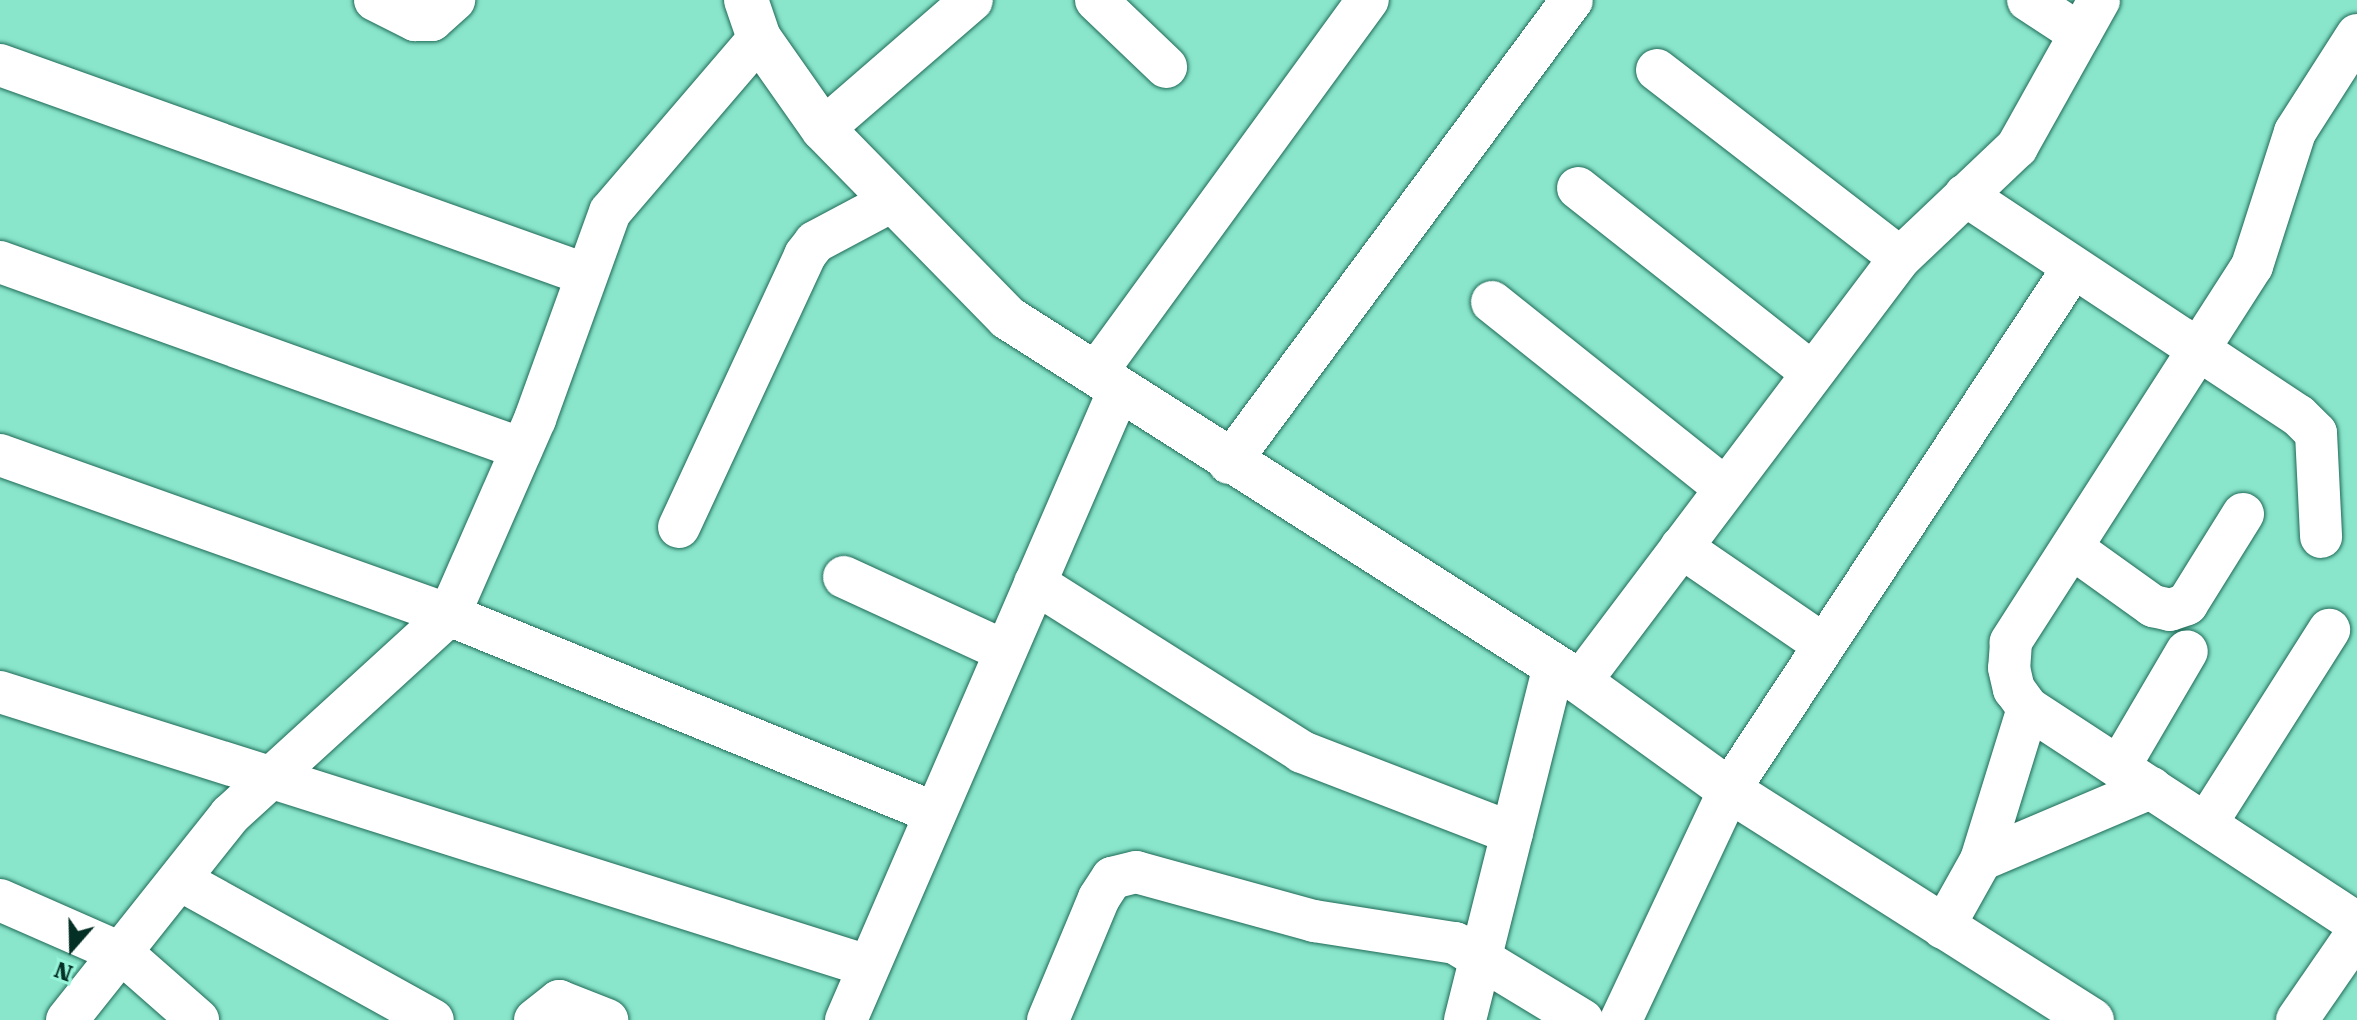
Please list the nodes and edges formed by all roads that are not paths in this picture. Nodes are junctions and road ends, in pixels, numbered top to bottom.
1 (375, 0) edge
2 (454, 0) edge
3 (972, 0) edge
4 (1096, 0) edge
5 (1368, 0) edge
6 (1572, 0) edge
7 (2028, 0) edge
8 (2090, 17) edge
9 (753, 19) edge
10 (2357, 35) edge
11 (0, 65) edge
12 (1166, 67) dead end
13 (1657, 70) dead end
14 (823, 129) junction
15 (1578, 188) dead end
16 (1965, 195) junction
17 (892, 201) junction
18 (1900, 258) junction
19 (0, 262) edge
20 (2073, 268) junction
21 (587, 275) junction
22 (1492, 302) dead end
23 (2198, 353) junction
24 (1810, 371) junction
25 (1107, 382) junction
26 (522, 449) junction
27 (0, 455) edge
28 (1229, 463) junction
29 (1725, 488) junction
30 (2243, 514) dead end
31 (679, 527) dead end
32 (2321, 537) dead end
33 (1681, 547) junction
34 (2072, 548) junction
35 (844, 577) dead end
36 (1035, 583) junction
37 (449, 615) junction
38 (2329, 630) dead end
39 (1824, 645) junction
40 (1005, 651) junction
41 (2187, 651) dead end
42 (1567, 674) junction
43 (0, 692) edge
44 (2028, 708) junction
45 (2135, 778) junction
46 (266, 780) junction
47 (1729, 790) junction
48 (935, 813) junction
49 (2206, 824) junction
50 (1512, 833) junction
51 (1981, 860) junction
52 (180, 880) junction
53 (0, 900) edge
54 (2357, 923) edge
55 (1943, 928) junction
56 (2357, 933) edge
57 (123, 954) junction
58 (1483, 957) junction
59 (868, 966) junction
60 (67, 1020) edge
61 (198, 1020) edge
62 (433, 1020) edge
63 (535, 1020) edge
64 (607, 1020) edge
65 (846, 1020) edge
66 (1048, 1020) edge
67 (1465, 1020) edge
68 (1582, 1020) edge
69 (1621, 1020) edge
70 (2092, 1020) edge
71 (2297, 1020) edge

1 - 2 street
3 - 14 street
4 - 12 street
5 - 25 street
6 - 28 street
7 - 8 street
8 - 16 street
9 - 14 street
9 - 21 street
10 - 23 street
11 - 21 street
13 - 18 street
14 - 17 street
15 - 24 street
16 - 18 street
16 - 20 street
17 - 25 street
17 - 31 street
18 - 24 street
19 - 26 street
20 - 23 street
20 - 39 street
21 - 26 street
22 - 29 street
23 - 32 street
23 - 34 street
24 - 29 street
25 - 28 street
25 - 36 street
26 - 37 street
27 - 37 street
28 - 42 street
29 - 33 street
30 - 34 street
33 - 39 street
33 - 42 street
34 - 44 street
35 - 40 street
36 - 40 street
36 - 50 street
37 - 46 street
37 - 48 street
38 - 49 street
39 - 47 street
40 - 48 street
41 - 45 street
42 - 47 street
42 - 50 street
43 - 46 street
44 - 45 street
44 - 51 street
45 - 49 street
45 - 51 street
46 - 52 street
46 - 59 street
47 - 55 street
47 - 69 street
48 - 59 street
49 - 54 street
50 - 58 street
51 - 55 street
52 - 57 street
52 - 62 street
53 - 57 street
55 - 70 street
56 - 71 street
57 - 60 street
57 - 61 street
58 - 66 street
58 - 67 street
58 - 68 street
59 - 65 street
63 - 64 street

